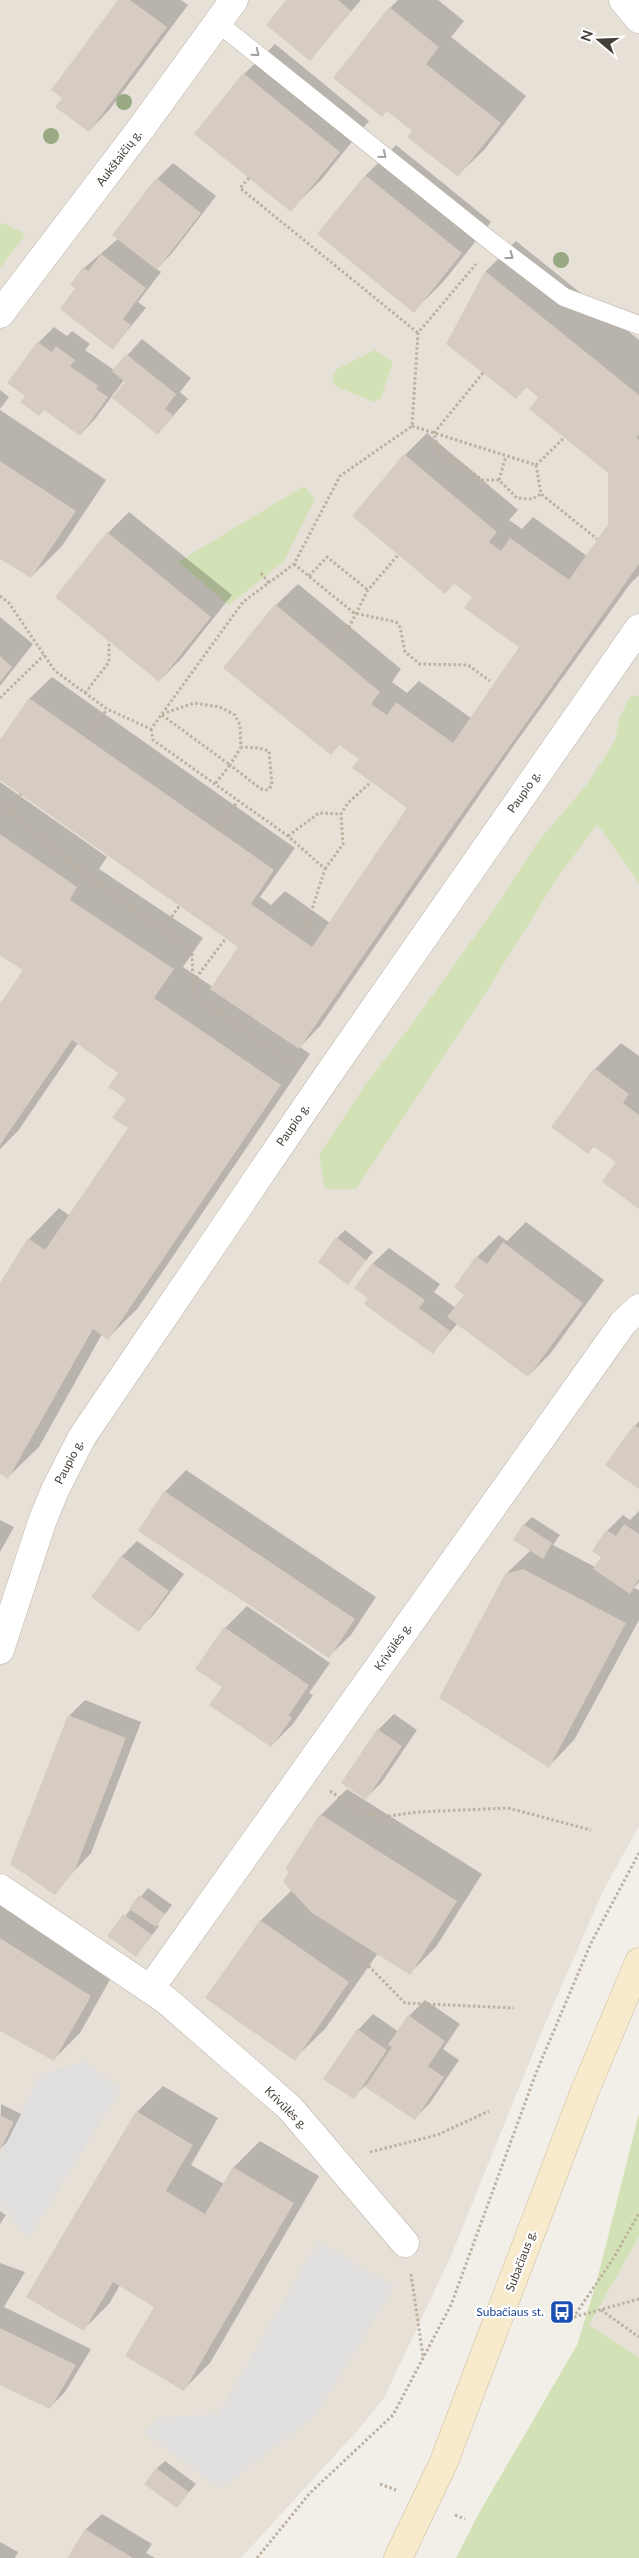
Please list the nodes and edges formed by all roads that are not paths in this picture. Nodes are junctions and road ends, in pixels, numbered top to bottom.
1 (234, 0) edge
2 (624, 0) edge
3 (639, 19) edge
4 (218, 23) junction
5 (0, 314) edge
6 (639, 325) edge
7 (639, 628) edge
8 (639, 1308) edge
9 (0, 1650) edge
10 (0, 1888) edge
11 (639, 1962) edge
12 (150, 1989) junction
13 (405, 2244) road end
14 (398, 2558) edge

1 - 4 street, Aukštaičių g.
2 - 3 street
4 - 5 street, Aukštaičių g.
4 -> 6 lane
7 - 9 street, Paupio g.
8 - 12 street, Krivūlės g.
10 - 12 street, Krivūlės g.
11 - 14 main road, Subačiaus g.
12 - 13 street, Krivūlės g.

